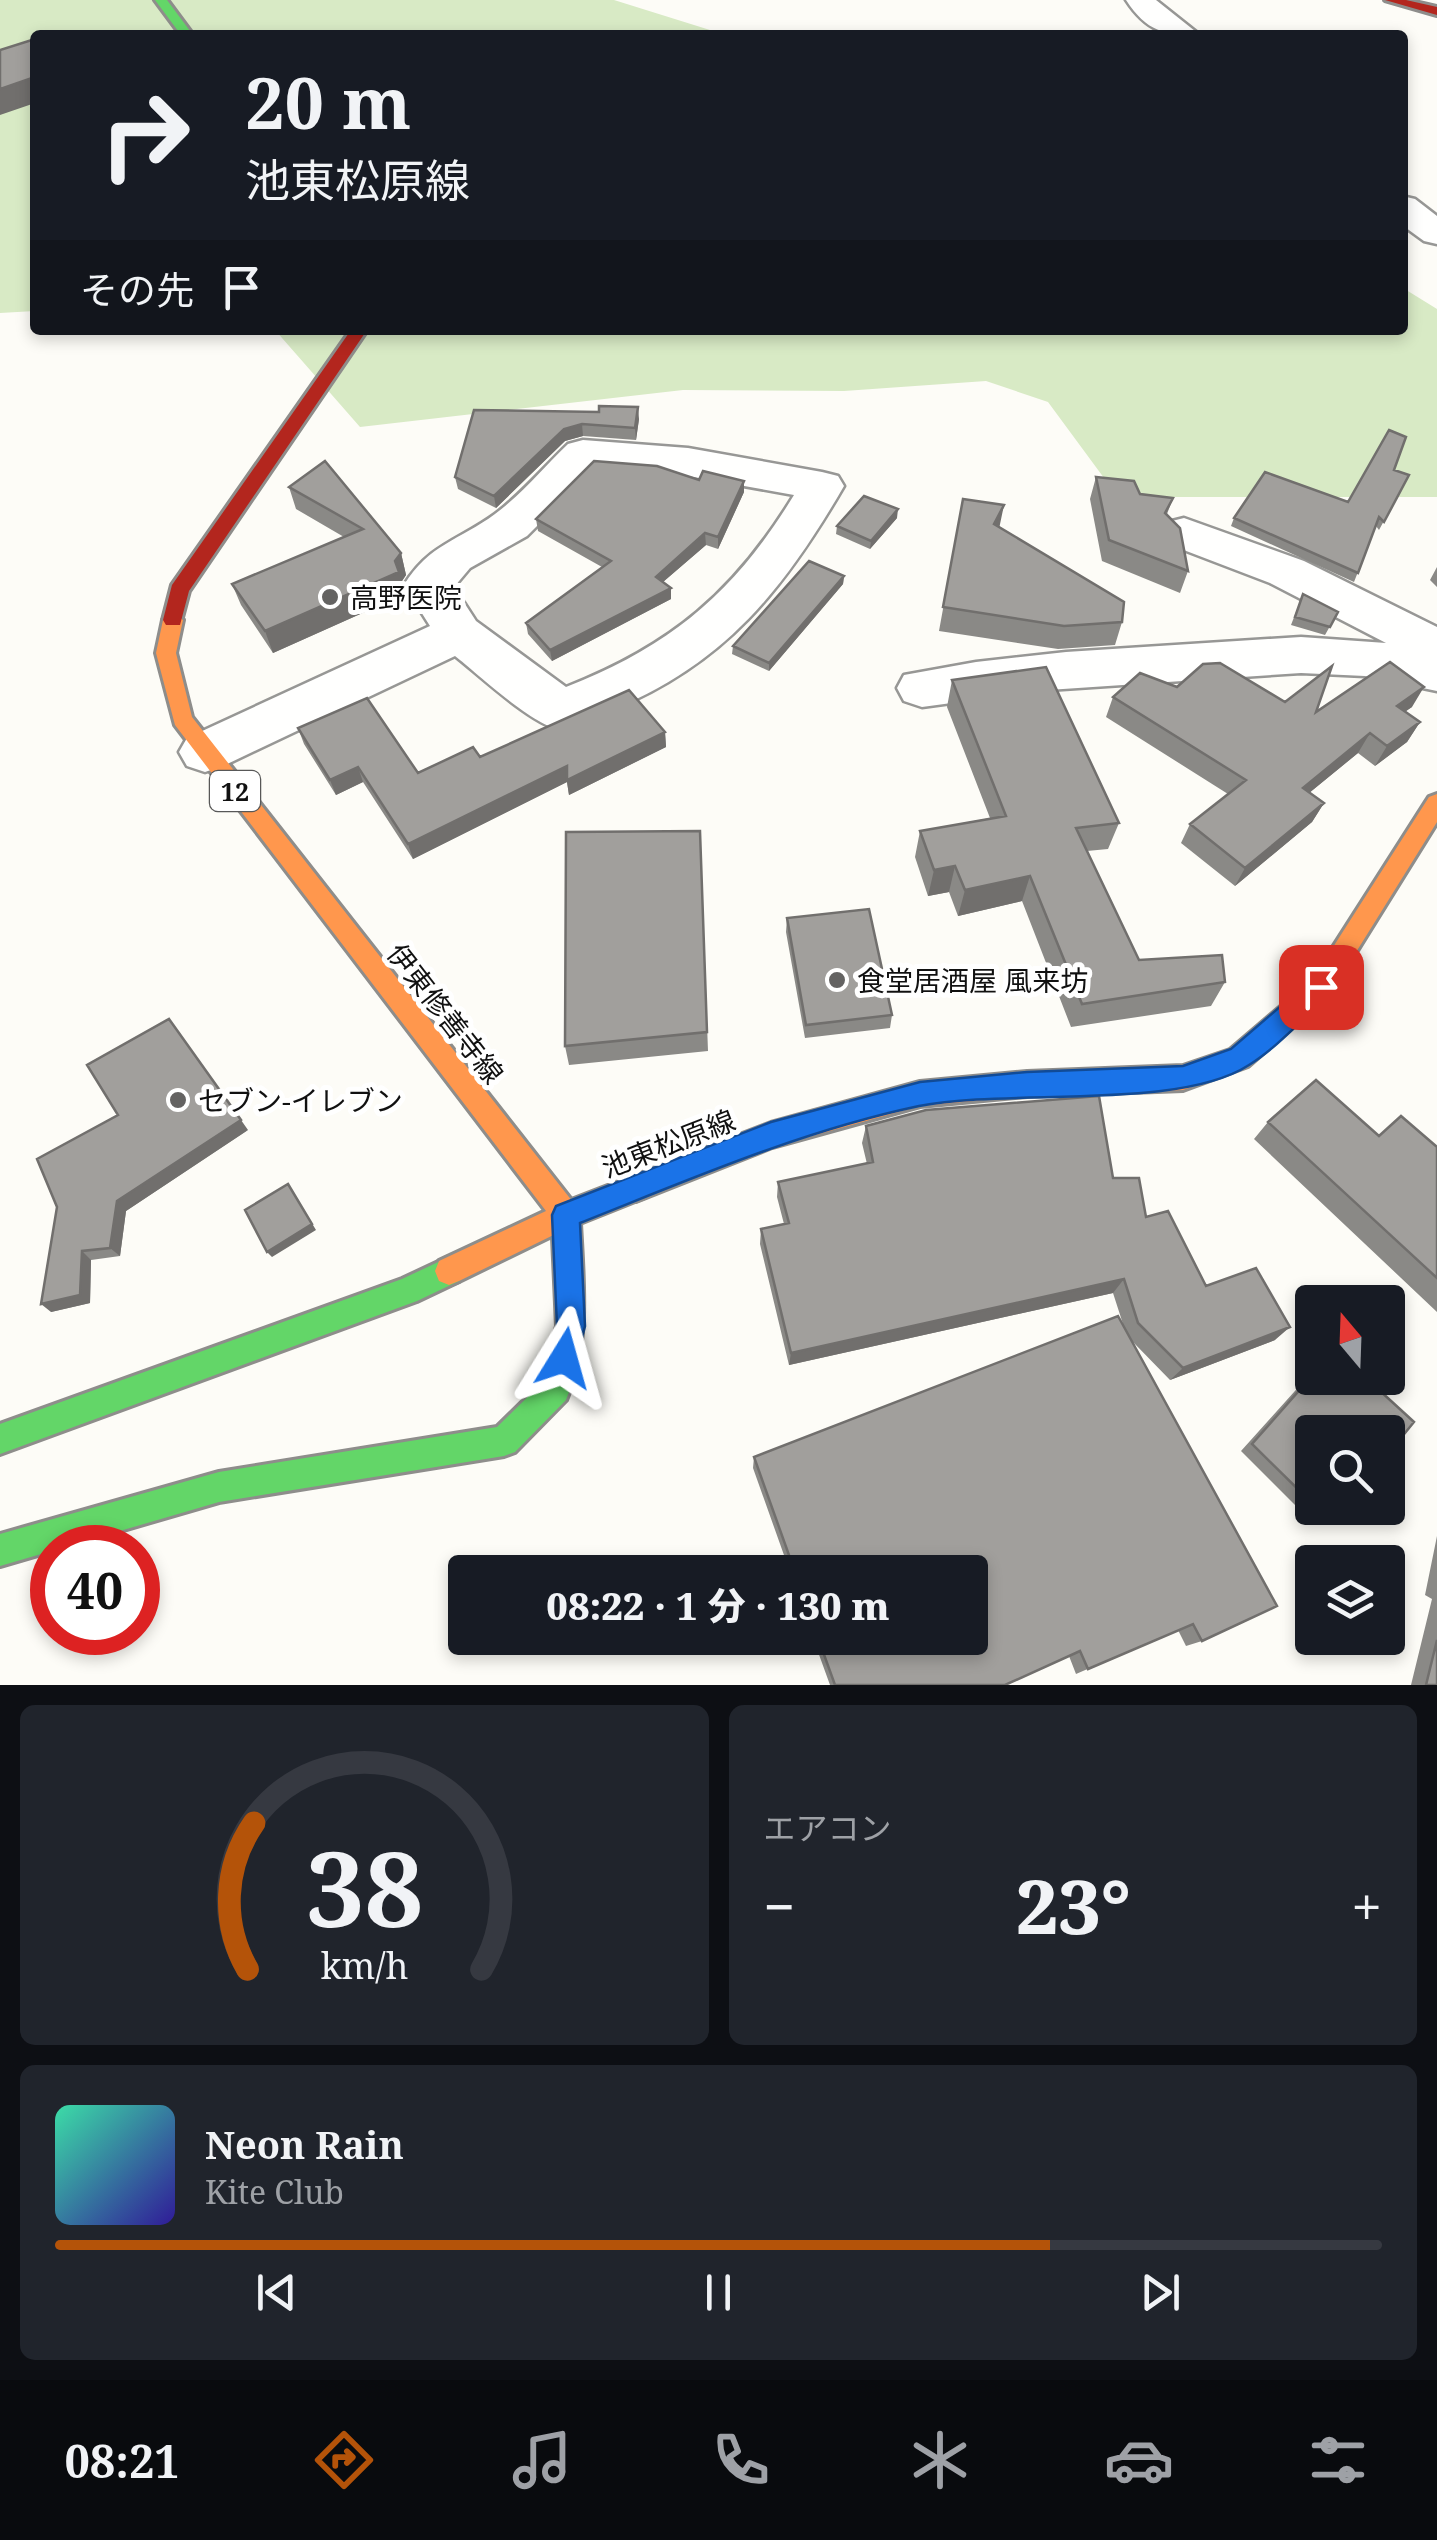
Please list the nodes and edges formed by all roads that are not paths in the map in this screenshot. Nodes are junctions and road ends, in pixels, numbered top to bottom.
1 (162, 0) edge
2 (1141, 0) edge
3 (1391, 0) edge
4 (1437, 11) edge
5 (183, 30) edge
6 (1178, 30) edge
7 (1408, 211) edge
8 (1437, 233) edge
9 (356, 335) edge
10 (1184, 533) edge
11 (459, 633) junction
12 (1437, 648) edge
13 (1437, 672) edge
14 (922, 688) dead end
15 (204, 752) junction
16 (1437, 803) edge
17 (566, 1215) junction
18 (0, 1439) edge
19 (0, 1550) edge

1 - 5 main road
2 - 6 street
3 - 4 main road
7 - 8 street
9 - 15 main road, 伊東修善寺線 / 12
10 - 12 street
11 - 11 street
11 - 15 street
13 - 14 street
15 - 17 main road, 伊東修善寺線 / 12
16 - 17 main road, 池東松原線
17 - 18 main road
17 - 19 main road

